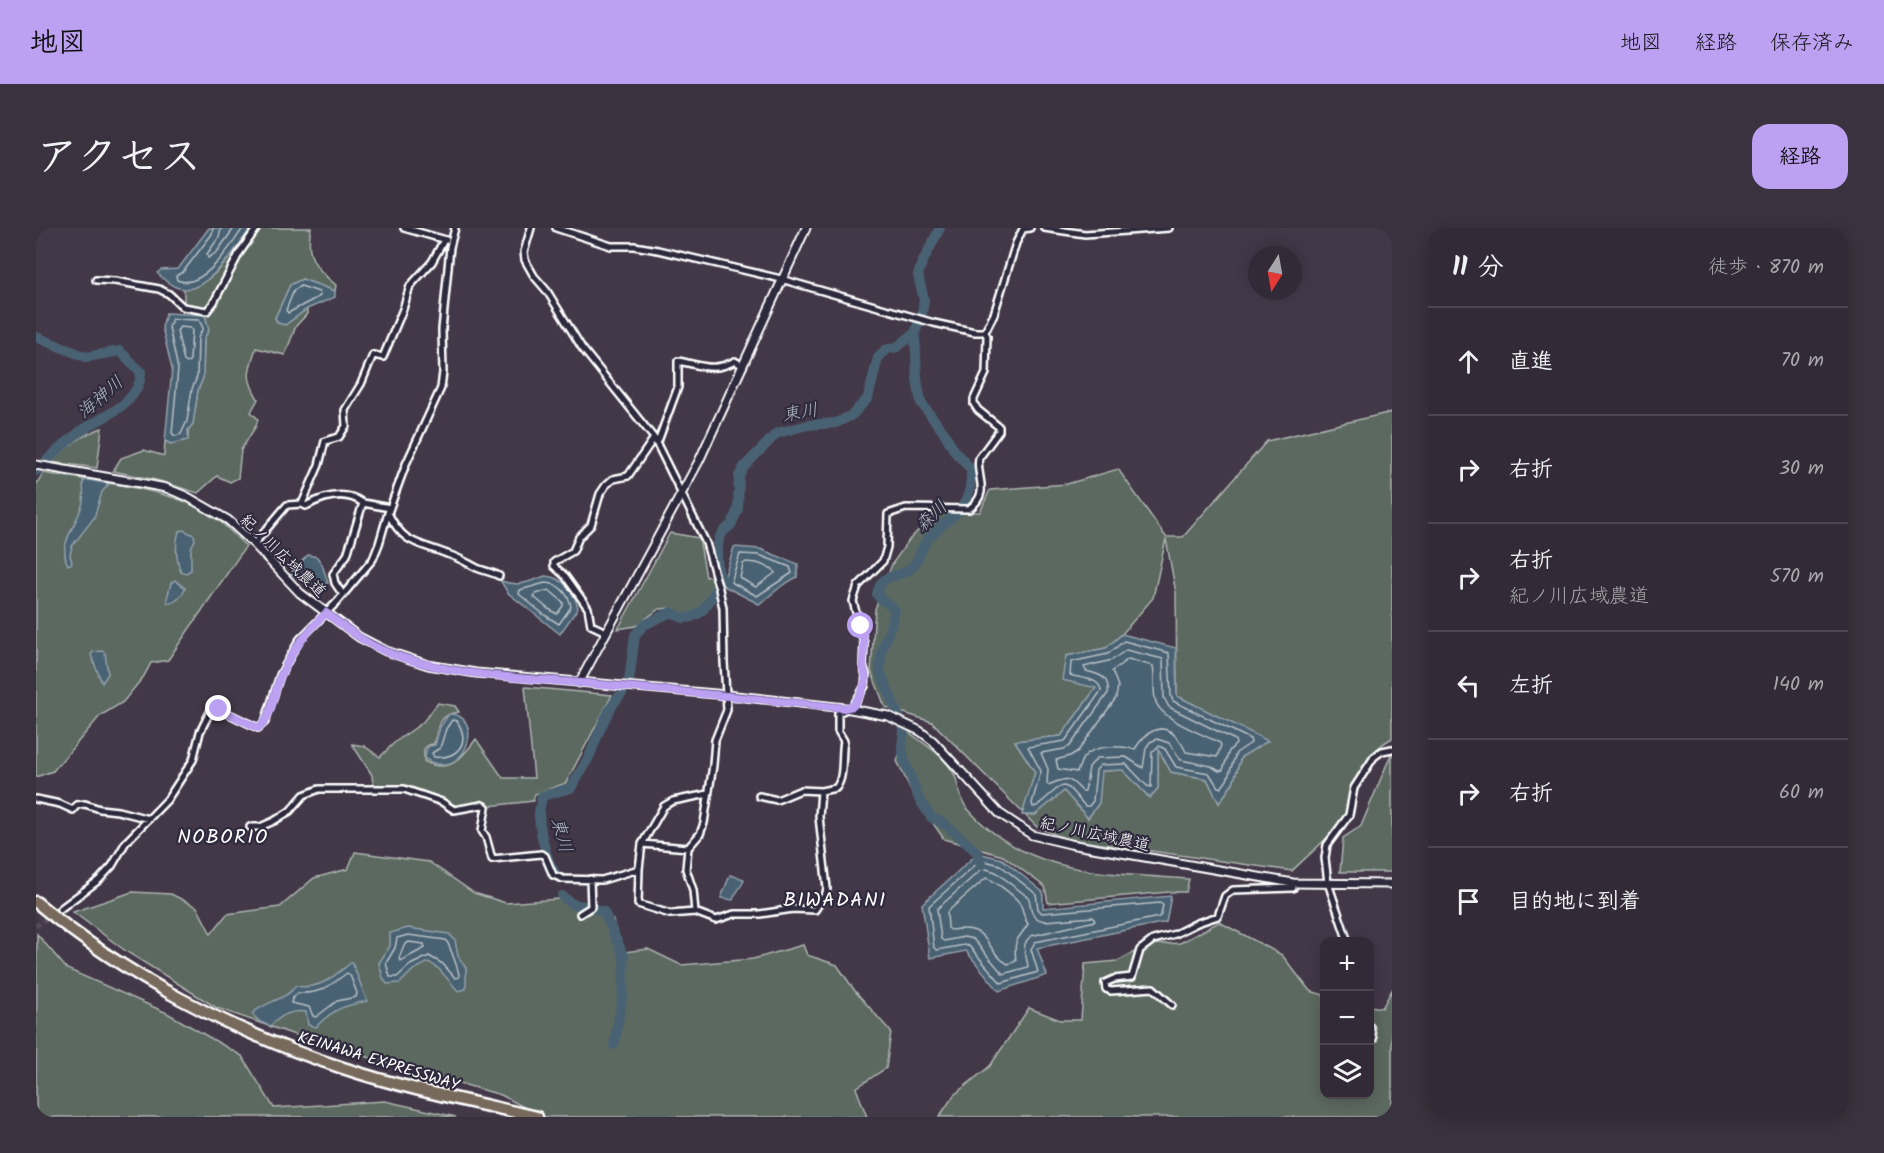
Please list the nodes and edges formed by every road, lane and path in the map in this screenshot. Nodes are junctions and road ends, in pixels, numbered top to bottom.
1 (257, 228) edge
2 (404, 228) edge
3 (455, 228) edge
4 (531, 228) edge
5 (556, 228) edge
6 (806, 228) edge
7 (1030, 228) edge
8 (1044, 228) edge
9 (1169, 228) edge
10 (1112, 230) edge
11 (447, 240) junction
12 (782, 279) junction
13 (96, 280) dead end
14 (985, 332) junction
15 (743, 366) junction
16 (654, 438) junction
17 (657, 444) junction
18 (36, 465) edge
19 (682, 493) junction
20 (363, 503) junction
21 (302, 504) junction
22 (389, 510) junction
23 (254, 544) junction
24 (499, 576) dead end
25 (343, 595) junction
26 (326, 613) junction
27 (606, 632) junction
28 (579, 683) junction
29 (727, 695) junction
30 (844, 708) junction
31 (1392, 749) edge
32 (821, 791) junction
33 (708, 794) junction
34 (759, 796) dead end
35 (36, 799) edge
36 (149, 819) junction
37 (250, 827) dead end
38 (642, 844) junction
39 (688, 848) junction
40 (639, 869) junction
41 (590, 879) junction
42 (1293, 883) junction
43 (1328, 883) junction
44 (1392, 884) edge
45 (36, 902) edge
46 (60, 909) tunnel mouth
47 (695, 912) junction
48 (580, 914) dead end
49 (1346, 937) edge
50 (1172, 1005) dead end
51 (537, 1117) edge

1 - 13 street
2 - 11 street
3 - 11 street
4 - 16 street
5 - 12 street
6 - 12 street
7 - 14 street
8 - 10 street
9 - 10 street
11 - 21 street
11 - 22 street
12 - 14 street
12 - 15 street
14 - 30 street
15 - 17 street
15 - 19 street
16 - 17 street
16 - 27 street
17 - 19 street
18 - 23 street, 紀ノ川広域農道
19 - 27 street
19 - 29 street
20 - 21 street
20 - 22 street
20 - 25 street
21 - 23 street
22 - 24 street
22 - 25 street
23 - 26 street, 紀ノ川広域農道
25 - 26 street
26 - 28 street, 紀ノ川広域農道
26 - 36 street
27 - 28 street
28 - 29 street, 紀ノ川広域農道
29 - 30 street, 紀ノ川広域農道
29 - 33 street
30 - 32 street
30 - 42 street, 紀ノ川広域農道
31 - 43 street
32 - 34 street
32 - 47 street
33 - 38 street
33 - 39 street
35 - 36 street
36 - 46 street
37 - 41 street
38 - 39 street
38 - 40 street
39 - 47 street
40 - 41 street
40 - 47 street
41 - 48 street
42 - 43 street, 紀ノ川広域農道
42 - 50 street
43 - 44 street, 紀ノ川広域農道
43 - 49 street
45 - 51 highway, KEINAWA EXPRESSWAY

